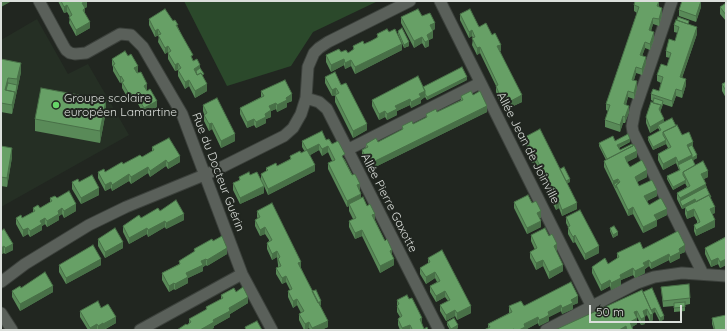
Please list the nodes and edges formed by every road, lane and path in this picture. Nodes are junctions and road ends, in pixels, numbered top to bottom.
1 (39, 1) edge
2 (410, 1) edge
3 (440, 1) edge
4 (672, 1) edge
5 (480, 83) junction
6 (306, 98) junction
7 (348, 150) junction
8 (205, 175) junction
9 (242, 274) junction
10 (703, 274) junction
11 (726, 276) edge
12 (1, 282) edge
13 (592, 306) junction
14 (1, 313) edge
15 (12, 330) edge
16 (140, 330) edge
17 (272, 330) edge
18 (439, 330) edge
19 (546, 330) edge

1 - 8 street, Rue du Docteur Guérin
2 - 6 street
3 - 5 street, Allée Jean de Joinville
4 - 10 street
5 - 7 street
5 - 13 street, Allée Jean de Joinville
6 - 7 street, Allée Pierre Gaxotte
6 - 8 street
7 - 18 street, Allée Pierre Gaxotte
8 - 9 street, Rue du Docteur Guérin
8 - 12 street
9 - 16 street
9 - 17 street, Rue du Docteur Guérin
10 - 11 street
10 - 13 street
13 - 19 street
14 - 15 street

